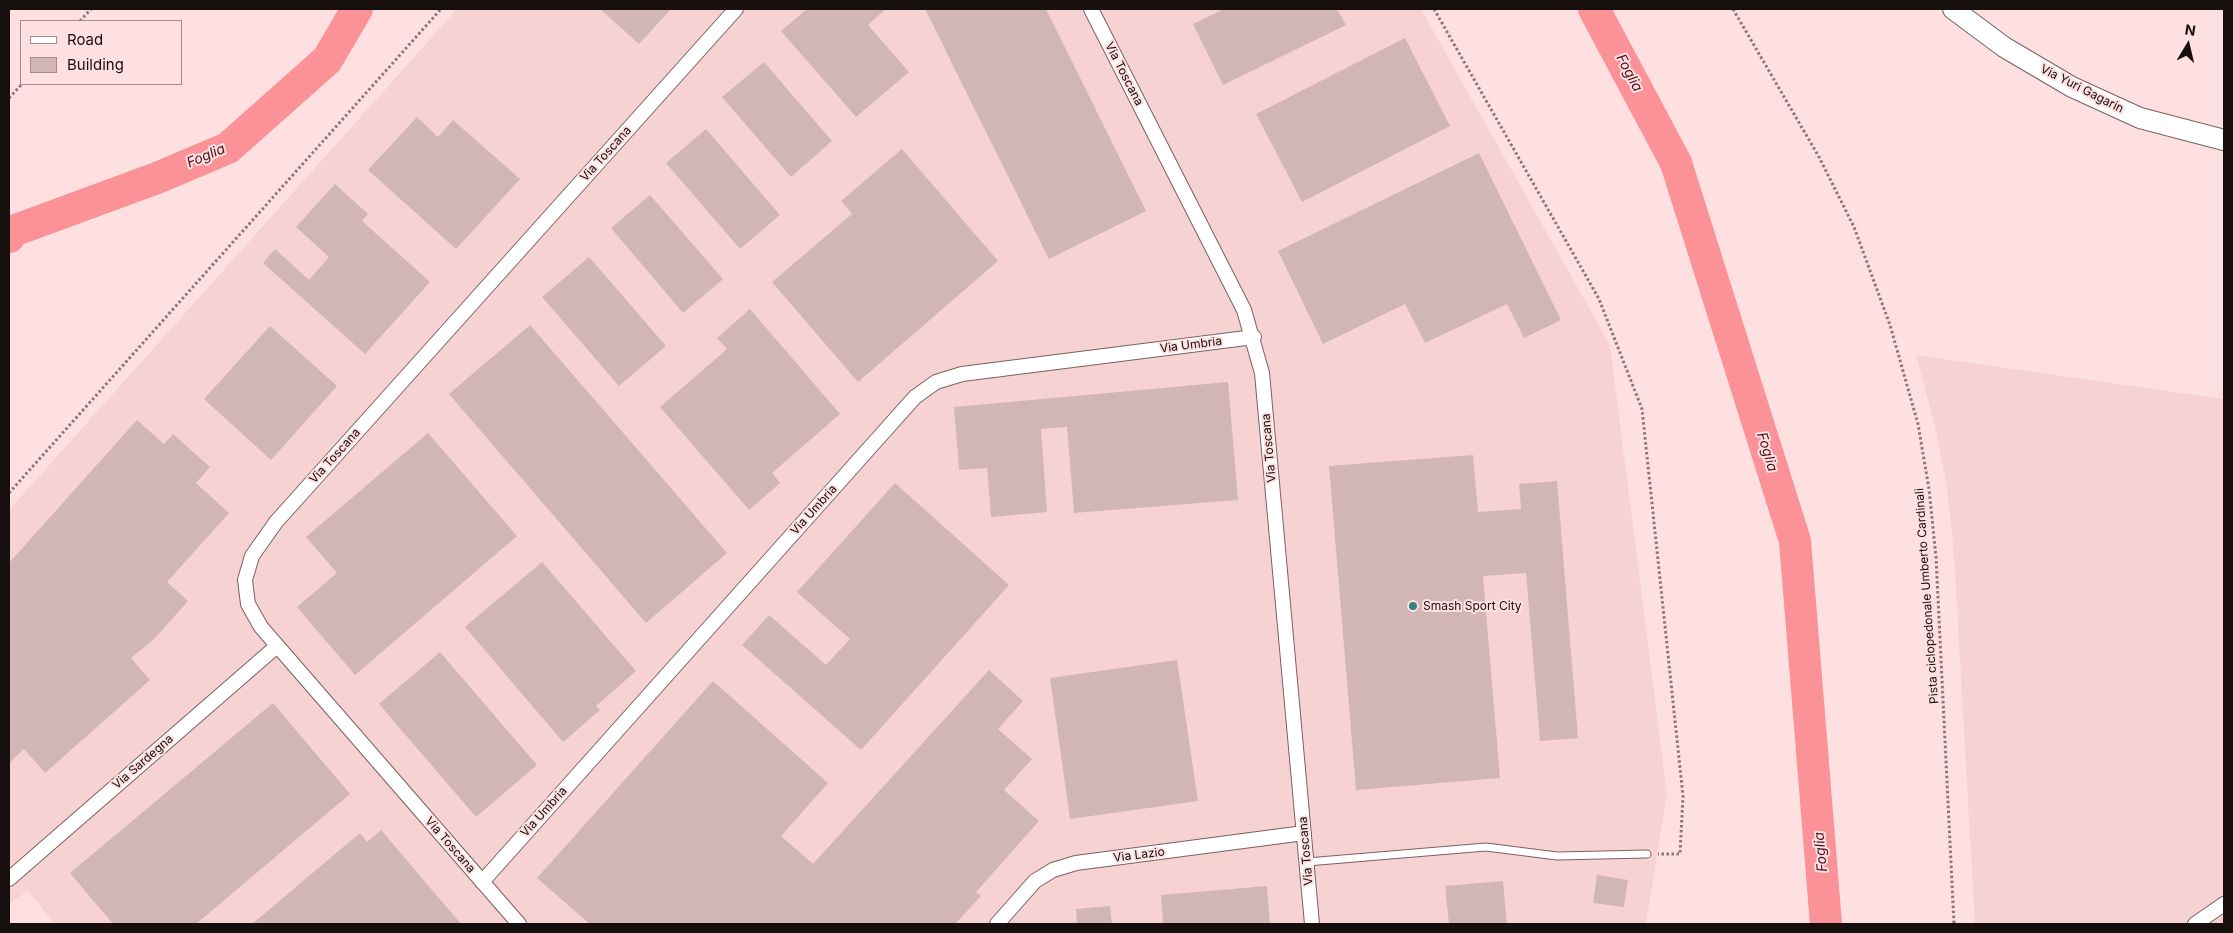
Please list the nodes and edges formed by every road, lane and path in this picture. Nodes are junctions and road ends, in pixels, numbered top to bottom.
1 (91, 9) edge
2 (441, 9) edge
3 (736, 9) edge
4 (1091, 9) edge
5 (1434, 9) edge
6 (1733, 9) edge
7 (1953, 9) edge
8 (81, 20) edge
9 (21, 85) edge
10 (9, 98) edge
11 (2224, 140) edge
12 (1254, 337) junction
13 (9, 493) edge
14 (277, 646) junction
15 (1304, 833) junction
16 (1647, 854) joint
17 (1307, 862) junction
18 (9, 879) edge
19 (482, 882) junction
20 (2224, 904) edge
21 (519, 924) edge
22 (997, 924) edge
23 (1312, 924) edge
24 (1954, 924) edge
25 (2195, 924) edge

1 - 8 path
2 - 13 path
3 - 14 street, Via Toscana
4 - 12 street, Via Toscana
5 - 16 path
6 - 24 path, Pista ciclopedonale Umberto Cardinali
7 - 11 main road, Via Yuri Gagarin
9 - 10 path
12 - 15 street, Via Toscana
12 - 19 street, Via Umbria
14 - 18 street, Via Sardegna
14 - 19 street, Via Toscana
15 - 17 street, Via Toscana
15 - 22 street, Via Lazio
16 - 17 lane
17 - 23 street, Via Toscana
19 - 21 street, Via Toscana
20 - 25 street

